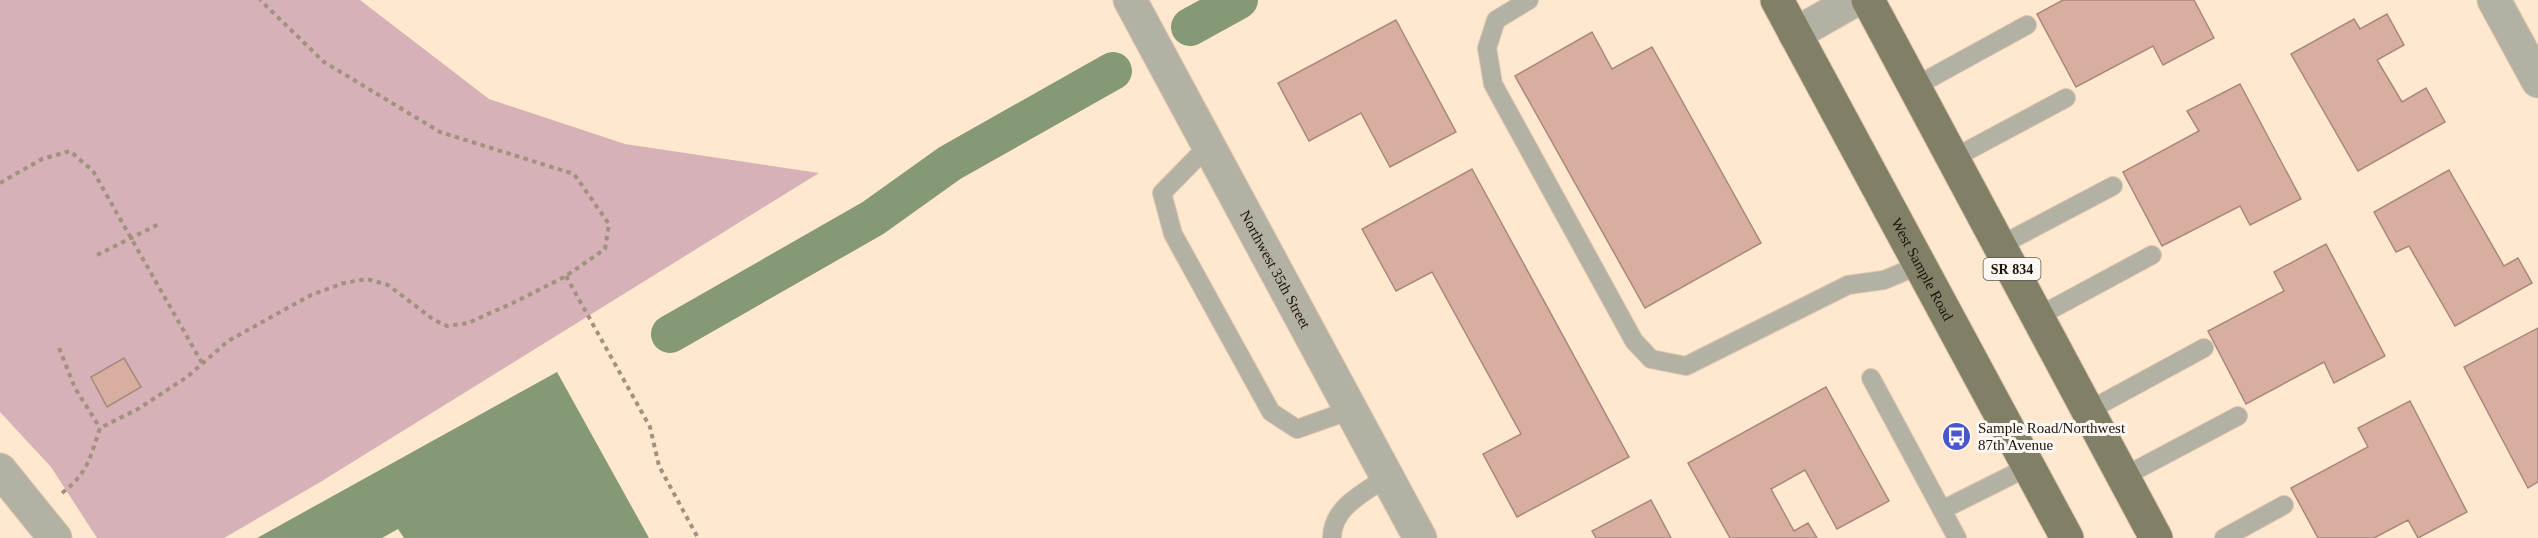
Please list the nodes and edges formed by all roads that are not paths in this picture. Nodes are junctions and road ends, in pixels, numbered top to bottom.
1 (1130, 0) edge
2 (1529, 0) edge
3 (1777, 0) edge
4 (1855, 0) edge
5 (1868, 0) edge
6 (2494, 0) edge
7 (2027, 25) dead end
8 (1795, 34) junction
9 (2538, 81) edge
10 (1914, 87) junction
11 (2067, 98) dead end
12 (1208, 146) junction
13 (1952, 159) junction
14 (2113, 186) dead end
15 (1999, 246) junction
16 (2152, 255) dead end
17 (1920, 265) junction
18 (2037, 317) junction
19 (2204, 348) dead end
20 (1871, 378) dead end
21 (1351, 410) junction
22 (2088, 411) junction
23 (2238, 416) dead end
24 (2028, 467) junction
25 (0, 470) edge
26 (1387, 477) junction
27 (2123, 477) junction
28 (2284, 505) dead end
29 (1942, 510) junction
30 (55, 538) edge
31 (1332, 538) edge
32 (1420, 538) edge
33 (1957, 538) edge
34 (2067, 538) edge
35 (2156, 538) edge
36 (2224, 538) edge

1 - 12 street, Northwest 35th Street
2 - 17 lane
3 - 8 main road, West Sample Road
4 - 8 street
5 - 10 main road, SR 834
6 - 9 street
7 - 10 lane
8 - 17 main road, West Sample Road
10 - 13 main road, SR 834
11 - 13 lane
12 - 21 street, Northwest 35th Street
12 - 21 lane
13 - 15 main road, SR 834
14 - 15 lane
15 - 18 main road, SR 834
16 - 18 lane
17 - 24 main road, West Sample Road
18 - 22 main road, SR 834
19 - 22 lane
20 - 29 lane
21 - 26 street, Northwest 35th Street
22 - 27 main road, SR 834
23 - 27 lane
24 - 29 lane
24 - 34 main road, West Sample Road
25 - 30 street
26 - 31 lane
26 - 32 street, Northwest 35th Street
27 - 35 main road, SR 834
28 - 36 lane
29 - 33 lane

